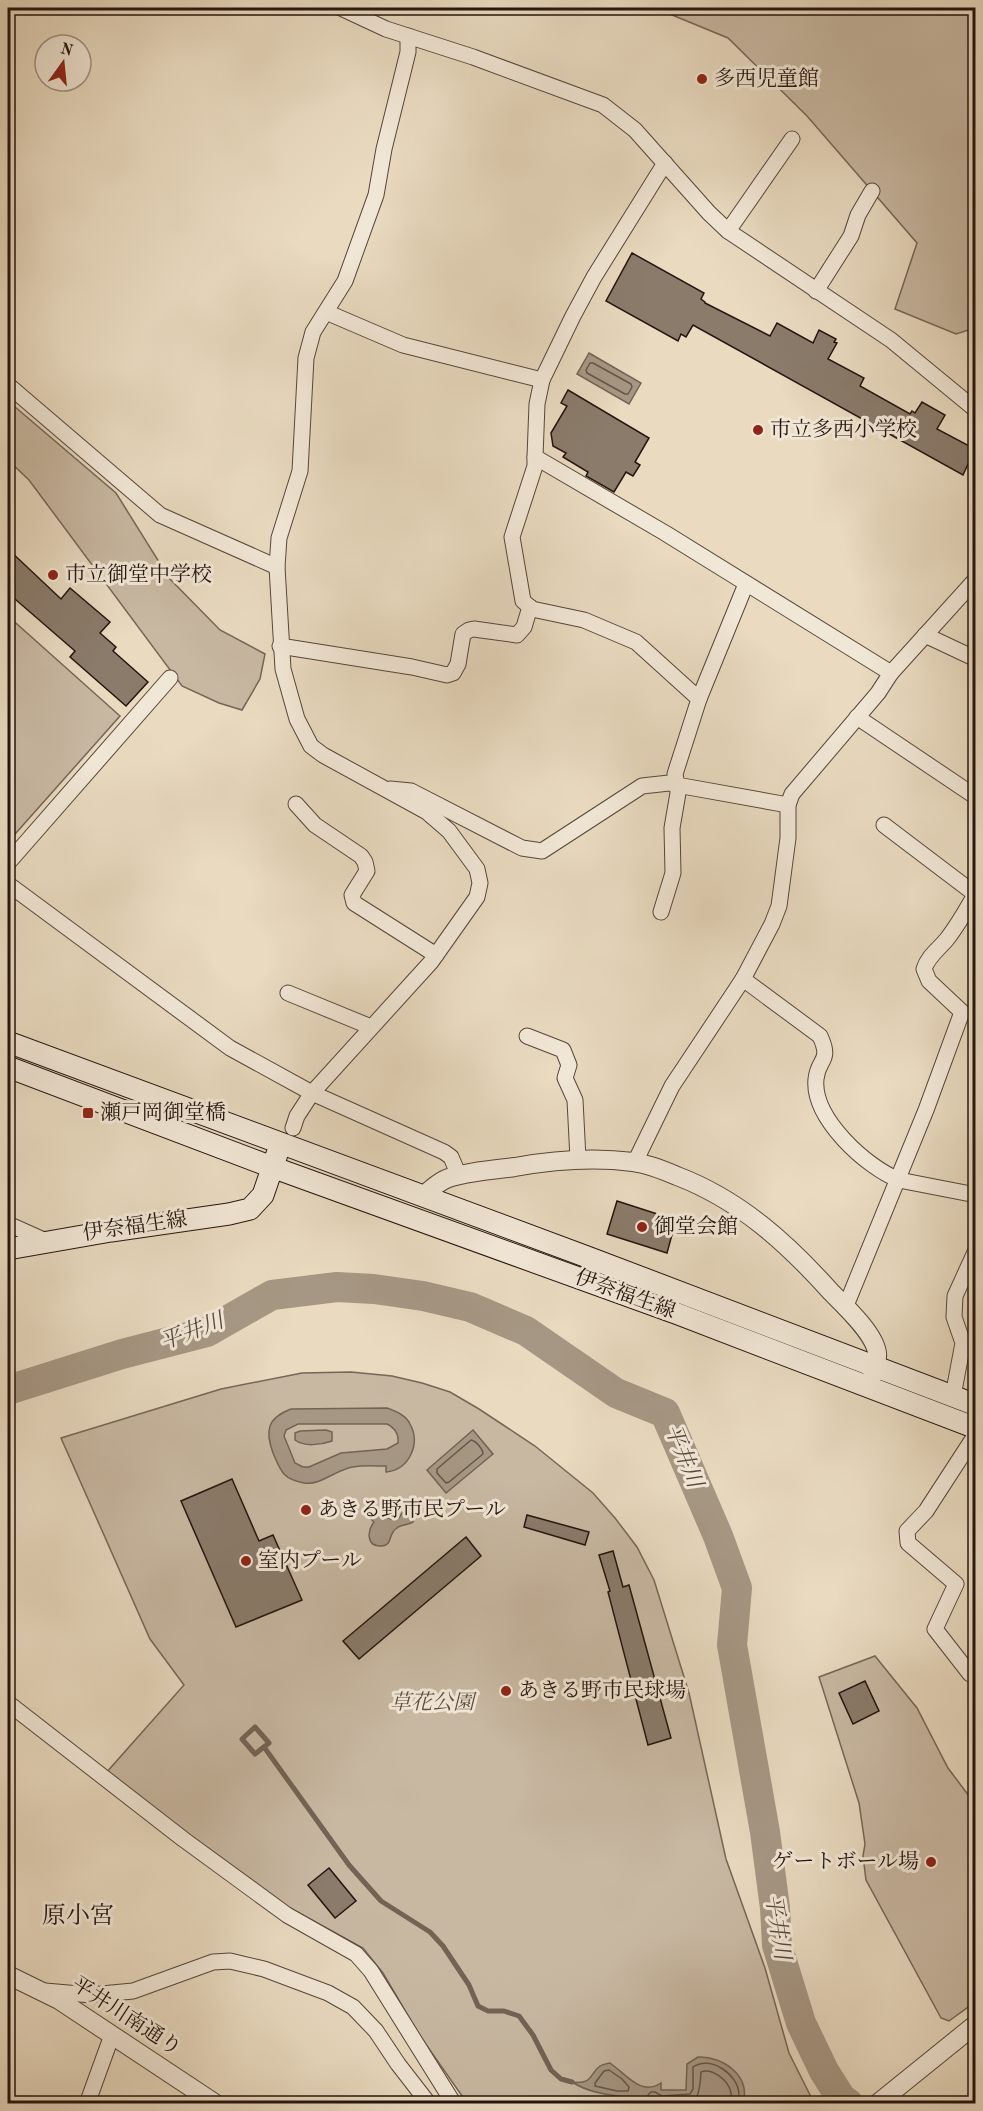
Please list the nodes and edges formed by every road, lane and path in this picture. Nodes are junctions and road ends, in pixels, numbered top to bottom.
1 (341, 8) edge
2 (408, 36) junction
3 (792, 139) dead end
4 (665, 164) junction
5 (872, 191) dead end
6 (728, 231) junction
7 (816, 291) junction
8 (326, 312) junction
9 (542, 380) junction
10 (8, 386) edge
11 (975, 410) edge
12 (535, 457) junction
13 (277, 567) junction
14 (975, 579) edge
15 (746, 584) junction
16 (530, 607) junction
17 (925, 635) junction
18 (280, 646) junction
19 (975, 659) edge
20 (891, 673) junction
21 (171, 678) dead end
22 (699, 699) junction
23 (857, 717) junction
24 (677, 784) junction
25 (384, 788) junction
26 (975, 797) edge
27 (296, 804) dead end
28 (788, 805) junction
29 (884, 825) dead end
30 (8, 863) edge
31 (8, 884) edge
32 (975, 894) edge
33 (661, 912) dead end
34 (436, 955) junction
35 (743, 979) junction
36 (288, 993) dead end
37 (371, 1027) junction
38 (527, 1036) dead end
39 (8, 1042) edge
40 (8, 1067) edge
41 (312, 1093) junction
42 (287, 1135) junction
43 (578, 1159) junction
44 (635, 1162) junction
45 (272, 1167) junction
46 (459, 1176) junction
47 (899, 1180) junction
48 (975, 1195) edge
49 (423, 1197) junction
50 (8, 1224) edge
51 (46, 1241) junction
52 (8, 1249) edge
53 (975, 1250) edge
54 (845, 1308) junction
55 (876, 1366) junction
56 (868, 1386) junction
57 (953, 1396) junction
58 (975, 1405) edge
59 (975, 1428) edge
60 (975, 1434) edge
61 (970, 1674) dead end
62 (8, 1703) edge
63 (8, 1975) edge
64 (42, 1990) junction
65 (975, 2024) edge
66 (112, 2034) junction
67 (8, 2101) edge
68 (14, 2103) edge
69 (87, 2103) edge
70 (216, 2103) edge
71 (429, 2103) edge
72 (454, 2103) edge
73 (878, 2103) edge

1 - 2 street
2 - 4 street
2 - 8 street
3 - 6 street
4 - 6 street
4 - 9 street
5 - 7 street
6 - 7 street
7 - 11 street
8 - 9 street
8 - 13 street
9 - 12 street
10 - 13 street
12 - 15 street
12 - 16 street
13 - 18 street
14 - 17 street
15 - 20 street
15 - 22 street
16 - 18 street
16 - 22 street
17 - 19 street
17 - 20 street
18 - 25 street
20 - 23 street
21 - 30 street
22 - 24 street
23 - 26 street
23 - 28 street
24 - 25 street
24 - 28 street
24 - 33 street
25 - 34 street
27 - 34 street
28 - 35 street
29 - 32 street
31 - 41 street
32 - 47 street
34 - 37 street
35 - 44 street
35 - 47 street
36 - 37 street
37 - 41 street
38 - 43 street
39 - 42 main road, 伊奈福生線
40 - 45 main road, 伊奈福生線
41 - 42 street
41 - 46 street
42 - 45 main road, 伊奈福生線
42 - 49 main road, 伊奈福生線
43 - 44 street
43 - 46 street
44 - 54 street
45 - 51 main road, 伊奈福生線
45 - 56 main road, 伊奈福生線
46 - 49 street
47 - 48 street
47 - 54 street
49 - 55 main road, 伊奈福生線
50 - 51 street
51 - 52 main road, 伊奈福生線
53 - 57 street
54 - 55 street
55 - 56 street
55 - 57 main road, 伊奈福生線
56 - 59 main road, 伊奈福生線
57 - 58 main road, 伊奈福生線
60 - 61 street
62 - 72 street
63 - 64 street, 平井川南通り
64 - 66 street, 平井川南通り
64 - 71 street
65 - 73 street
66 - 69 street
66 - 70 street, 平井川南通り
67 - 68 street

